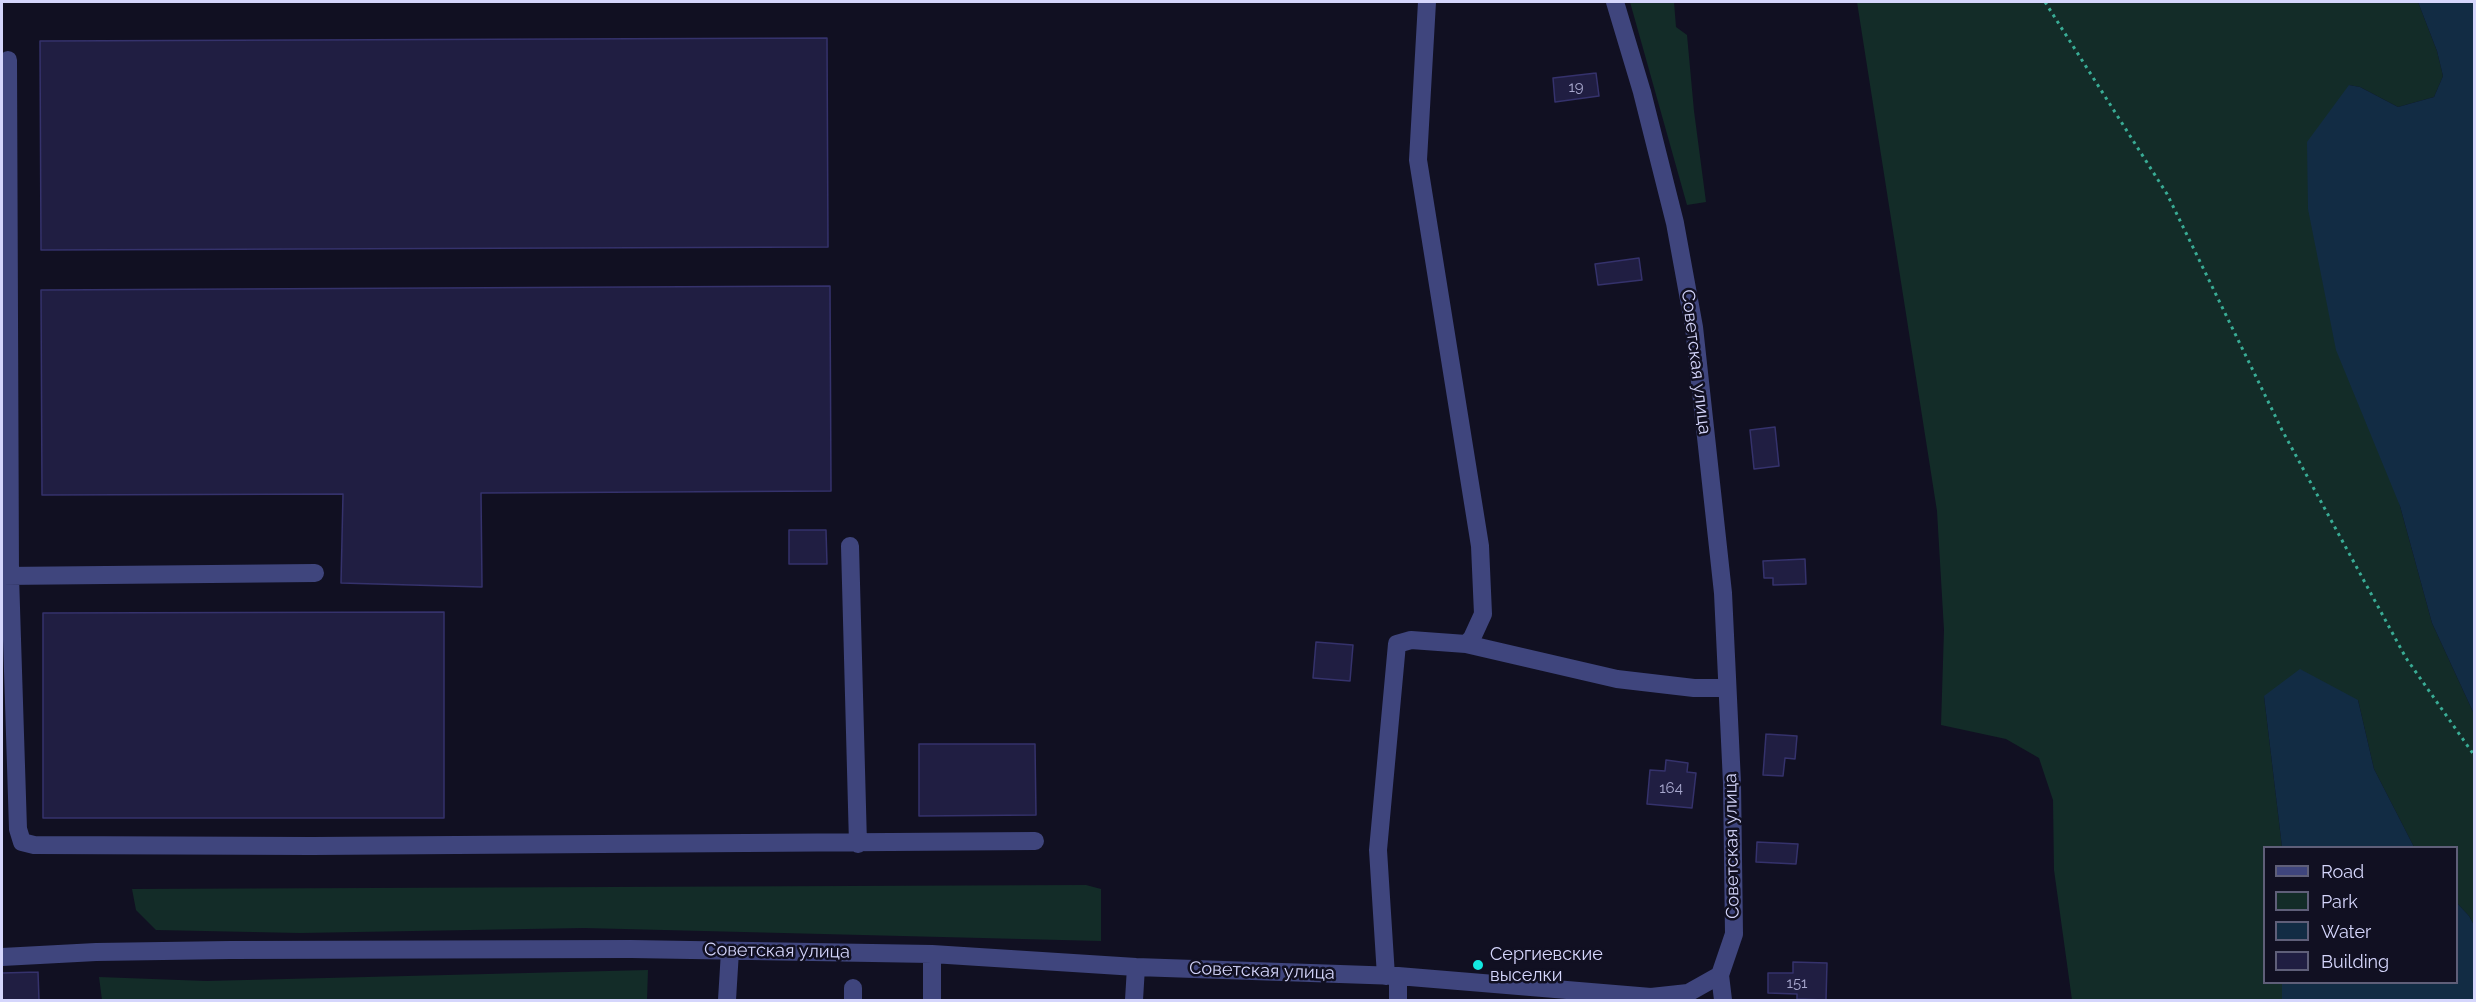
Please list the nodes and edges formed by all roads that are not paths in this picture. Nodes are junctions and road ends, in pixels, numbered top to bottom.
1 (1427, 2) edge
2 (1615, 2) edge
3 (8, 60) dead end
4 (850, 546) dead end
5 (315, 573) dead end
6 (6, 576) edge
7 (1466, 644) junction
8 (1727, 688) junction
9 (1035, 841) dead end
10 (858, 844) junction
11 (730, 951) junction
12 (932, 954) junction
13 (2, 957) edge
14 (1136, 967) junction
15 (1719, 975) junction
16 (1392, 976) junction
17 (727, 1000) edge
18 (932, 1000) edge
19 (1134, 1000) edge
20 (1398, 1000) edge
21 (1723, 1000) edge

1 - 7 street
2 - 8 street, Советская улица
3 - 6 street
4 - 10 street
5 - 6 street
6 - 10 street
7 - 8 street
7 - 16 street
8 - 15 street, Советская улица
9 - 10 street
11 - 12 street, Советская улица
11 - 13 street, Советская улица
11 - 17 street
12 - 14 street, Советская улица
12 - 18 street
14 - 16 street, Советская улица
14 - 19 street
15 - 16 street, Советская улица
15 - 21 street
16 - 20 street

